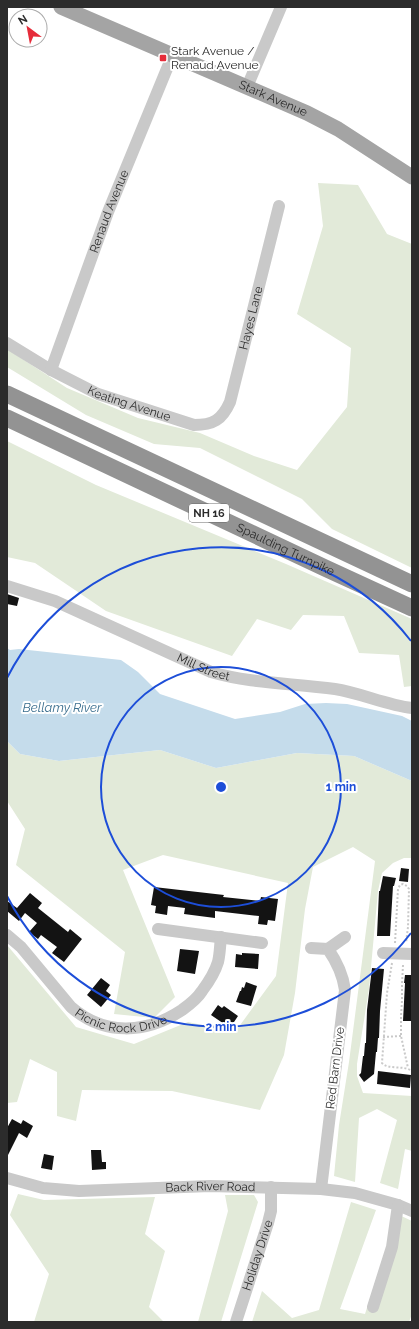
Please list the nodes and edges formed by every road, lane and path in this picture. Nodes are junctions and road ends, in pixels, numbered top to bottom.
1 (61, 7) edge
2 (281, 7) edge
3 (173, 54) junction
4 (247, 87) junction
5 (412, 176) edge
6 (279, 206) dead end
7 (7, 343) edge
8 (51, 370) junction
9 (7, 394) edge
10 (7, 418) edge
11 (211, 423) joint
12 (412, 584) edge
13 (7, 586) edge
14 (412, 608) edge
15 (412, 708) edge
16 (158, 928) dead end
17 (7, 935) edge
18 (221, 937) junction
19 (345, 937) dead end
20 (262, 943) dead end
21 (311, 948) dead end
22 (328, 949) junction
23 (398, 953) edge
24 (401, 1036) junction
25 (383, 1037) junction
26 (408, 1068) junction
27 (412, 1070) edge
28 (7, 1178) edge
29 (271, 1187) junction
30 (321, 1189) junction
31 (398, 1205) junction
32 (412, 1211) edge
33 (373, 1307) dead end
34 (236, 1322) edge

1 - 3 main road, Stark Avenue
2 - 4 street
3 - 4 main road, Stark Avenue
3 - 8 street, Renaud Avenue
4 - 5 main road, Stark Avenue
6 - 11 street, Hayes Lane
7 - 8 street, Keating Avenue
8 - 11 street, Keating Avenue
9 - 12 highway, Spaulding Turnpike / NH 16
10 - 14 highway, Spaulding Turnpike / NH 16
13 - 15 street, Mill Street
16 - 18 street
17 - 18 street, Picnic Rock Drive
18 - 20 street
19 - 22 street
21 - 22 street
22 - 30 street, Red Barn Drive
23 - 23 path
23 - 24 path
23 - 25 path
24 - 25 path
24 - 26 path
25 - 26 path
26 - 27 path
28 - 29 street, Back River Road
29 - 30 street, Back River Road
29 - 34 street, Holiday Drive
30 - 31 street, Back River Road
31 - 32 street, Back River Road
31 - 33 street

